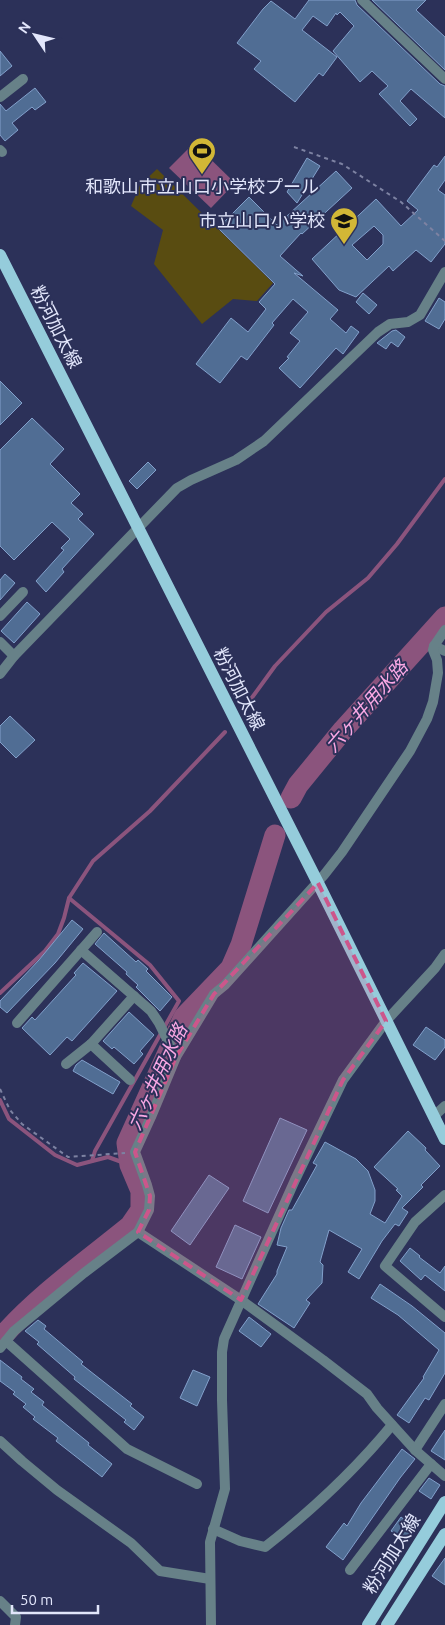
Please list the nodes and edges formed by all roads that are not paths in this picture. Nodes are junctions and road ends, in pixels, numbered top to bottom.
1 (362, 0) edge
2 (23, 79) dead end
3 (445, 79) edge
4 (0, 97) edge
5 (0, 255) edge
6 (445, 272) edge
7 (442, 284) edge
8 (138, 527) junction
9 (23, 592) dead end
10 (0, 616) edge
11 (445, 630) edge
12 (0, 642) edge
13 (434, 646) junction
14 (445, 651) edge
15 (14, 656) junction
16 (0, 674) edge
17 (318, 883) junction
18 (97, 932) dead end
19 (81, 950) junction
20 (445, 954) edge
21 (134, 996) junction
22 (386, 1021) junction
23 (17, 1022) dead end
24 (91, 1044) junction
25 (176, 1057) junction
26 (66, 1064) dead end
27 (130, 1080) dead end
28 (445, 1106) edge
29 (434, 1116) junction
30 (445, 1139) edge
31 (445, 1195) edge
32 (138, 1232) junction
33 (241, 1300) junction
34 (445, 1317) edge
35 (3, 1344) edge
36 (445, 1404) edge
37 (392, 1425) junction
38 (0, 1441) edge
39 (416, 1450) junction
40 (431, 1464) junction
41 (445, 1476) edge
42 (198, 1484) dead end
43 (445, 1502) edge
44 (213, 1529) junction
45 (445, 1534) edge
46 (350, 1570) dead end
47 (210, 1580) junction
48 (0, 1601) edge
49 (15, 1625) edge
50 (211, 1625) edge
51 (368, 1625) edge
52 (387, 1625) edge

1 - 3 street
2 - 4 street
5 - 8 main road, 粉河加太線
6 - 7 street
7 - 8 street
8 - 15 street
8 - 17 main road, 粉河加太線
9 - 10 street
11 - 13 street
12 - 15 street
13 - 14 street
13 - 17 street
15 - 16 street
17 - 22 main road, 粉河加太線
17 - 25 street
18 - 19 street
19 - 21 street
19 - 23 street
20 - 22 street
21 - 24 street
21 - 25 street
22 - 29 main road, 粉河加太線
22 - 33 street
24 - 26 street
24 - 27 street
25 - 32 street
28 - 29 street
29 - 30 main road, 粉河加太線
31 - 34 street
32 - 33 street
32 - 35 street
33 - 37 street
33 - 44 street
35 - 42 street
36 - 39 street
37 - 39 street
37 - 44 street
38 - 47 street
39 - 40 street
40 - 41 street
40 - 46 street
43 - 51 main road, 粉河加太線
44 - 47 street
45 - 52 main road, 粉河加太線
47 - 50 street
48 - 49 street

